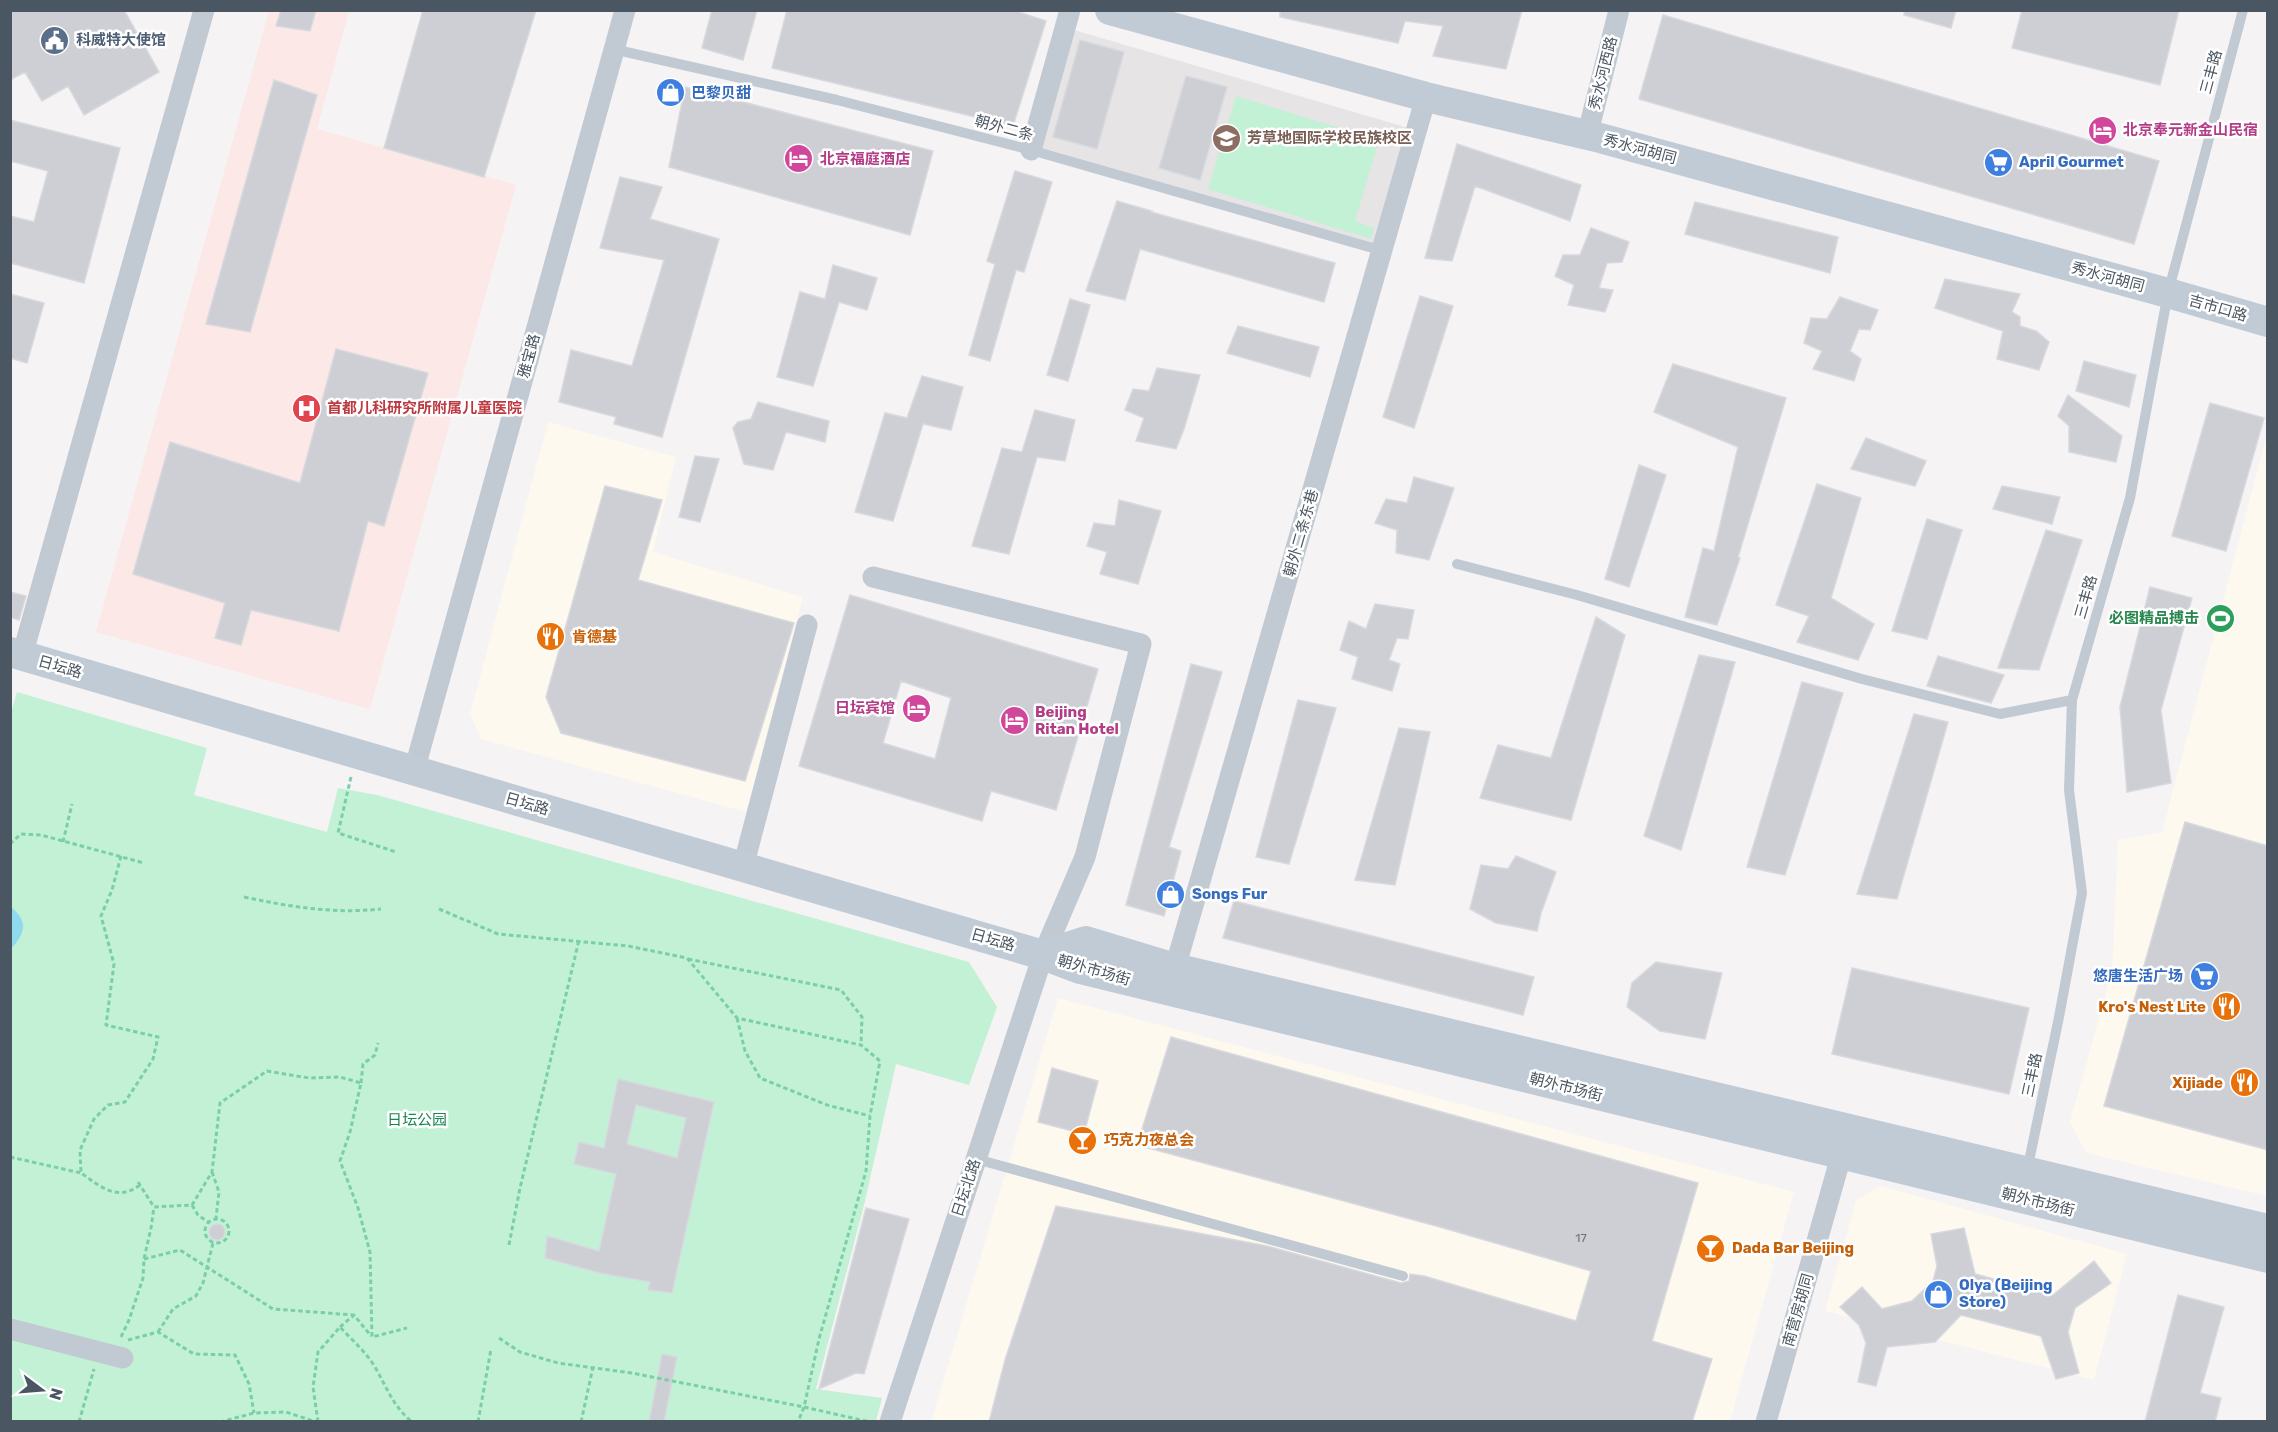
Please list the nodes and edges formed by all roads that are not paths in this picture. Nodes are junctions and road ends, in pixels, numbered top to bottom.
1 (204, 10) edge
2 (625, 10) edge
3 (1070, 10) edge
4 (1619, 10) edge
5 (2243, 10) edge
6 (1130, 13) edge
7 (614, 49) junction
8 (1426, 97) junction
9 (1587, 136) junction
10 (1031, 150) junction
11 (1383, 251) junction
12 (2168, 293) junction
13 (2268, 322) edge
14 (1457, 564) dead end
15 (873, 577) dead end
16 (807, 625) dead end
17 (16, 654) edge
18 (2072, 700) junction
19 (414, 771) junction
20 (743, 867) junction
21 (1043, 955) junction
22 (1175, 968) junction
23 (1845, 1141) junction
24 (976, 1159) junction
25 (2025, 1184) junction
26 (2268, 1229) edge
27 (2268, 1258) edge
28 (1403, 1276) dead end
29 (10, 1329) edge
30 (123, 1358) dead end
31 (890, 1422) edge
32 (1766, 1422) edge

1 - 17 street
2 - 7 street, 雅宝路
3 - 10 street
4 - 9 street, 秀水河西路
5 - 12 lane, 三丰路
6 - 8 main road, 秀水河胡同
7 - 10 lane, 朝外二条
7 - 19 street, 雅宝路
8 - 9 main road, 秀水河胡同
8 - 11 street, 朝外二条东巷
9 - 12 main road, 秀水河胡同
10 - 11 lane, 朝外二条
11 - 22 street, 朝外二条东巷
12 - 13 main road, 吉市口路
12 - 18 lane, 三丰路
14 - 18 lane
15 - 21 street, 日坛北路
16 - 20 street
17 - 19 main road, 日坛路
18 - 25 lane, 三丰路
19 - 20 main road, 日坛路
20 - 21 main road, 日坛路
21 - 22 main road, 朝外市场街
21 - 23 main road, 朝外市场街
21 - 24 street, 日坛北路
22 - 23 main road, 朝外市场街
23 - 25 main road, 朝外市场街
23 - 32 street, 南营房胡同
24 - 28 lane
24 - 31 street, 日坛北路
25 - 26 main road, 朝外市场街
25 - 27 main road, 朝外市场街
29 - 30 street

